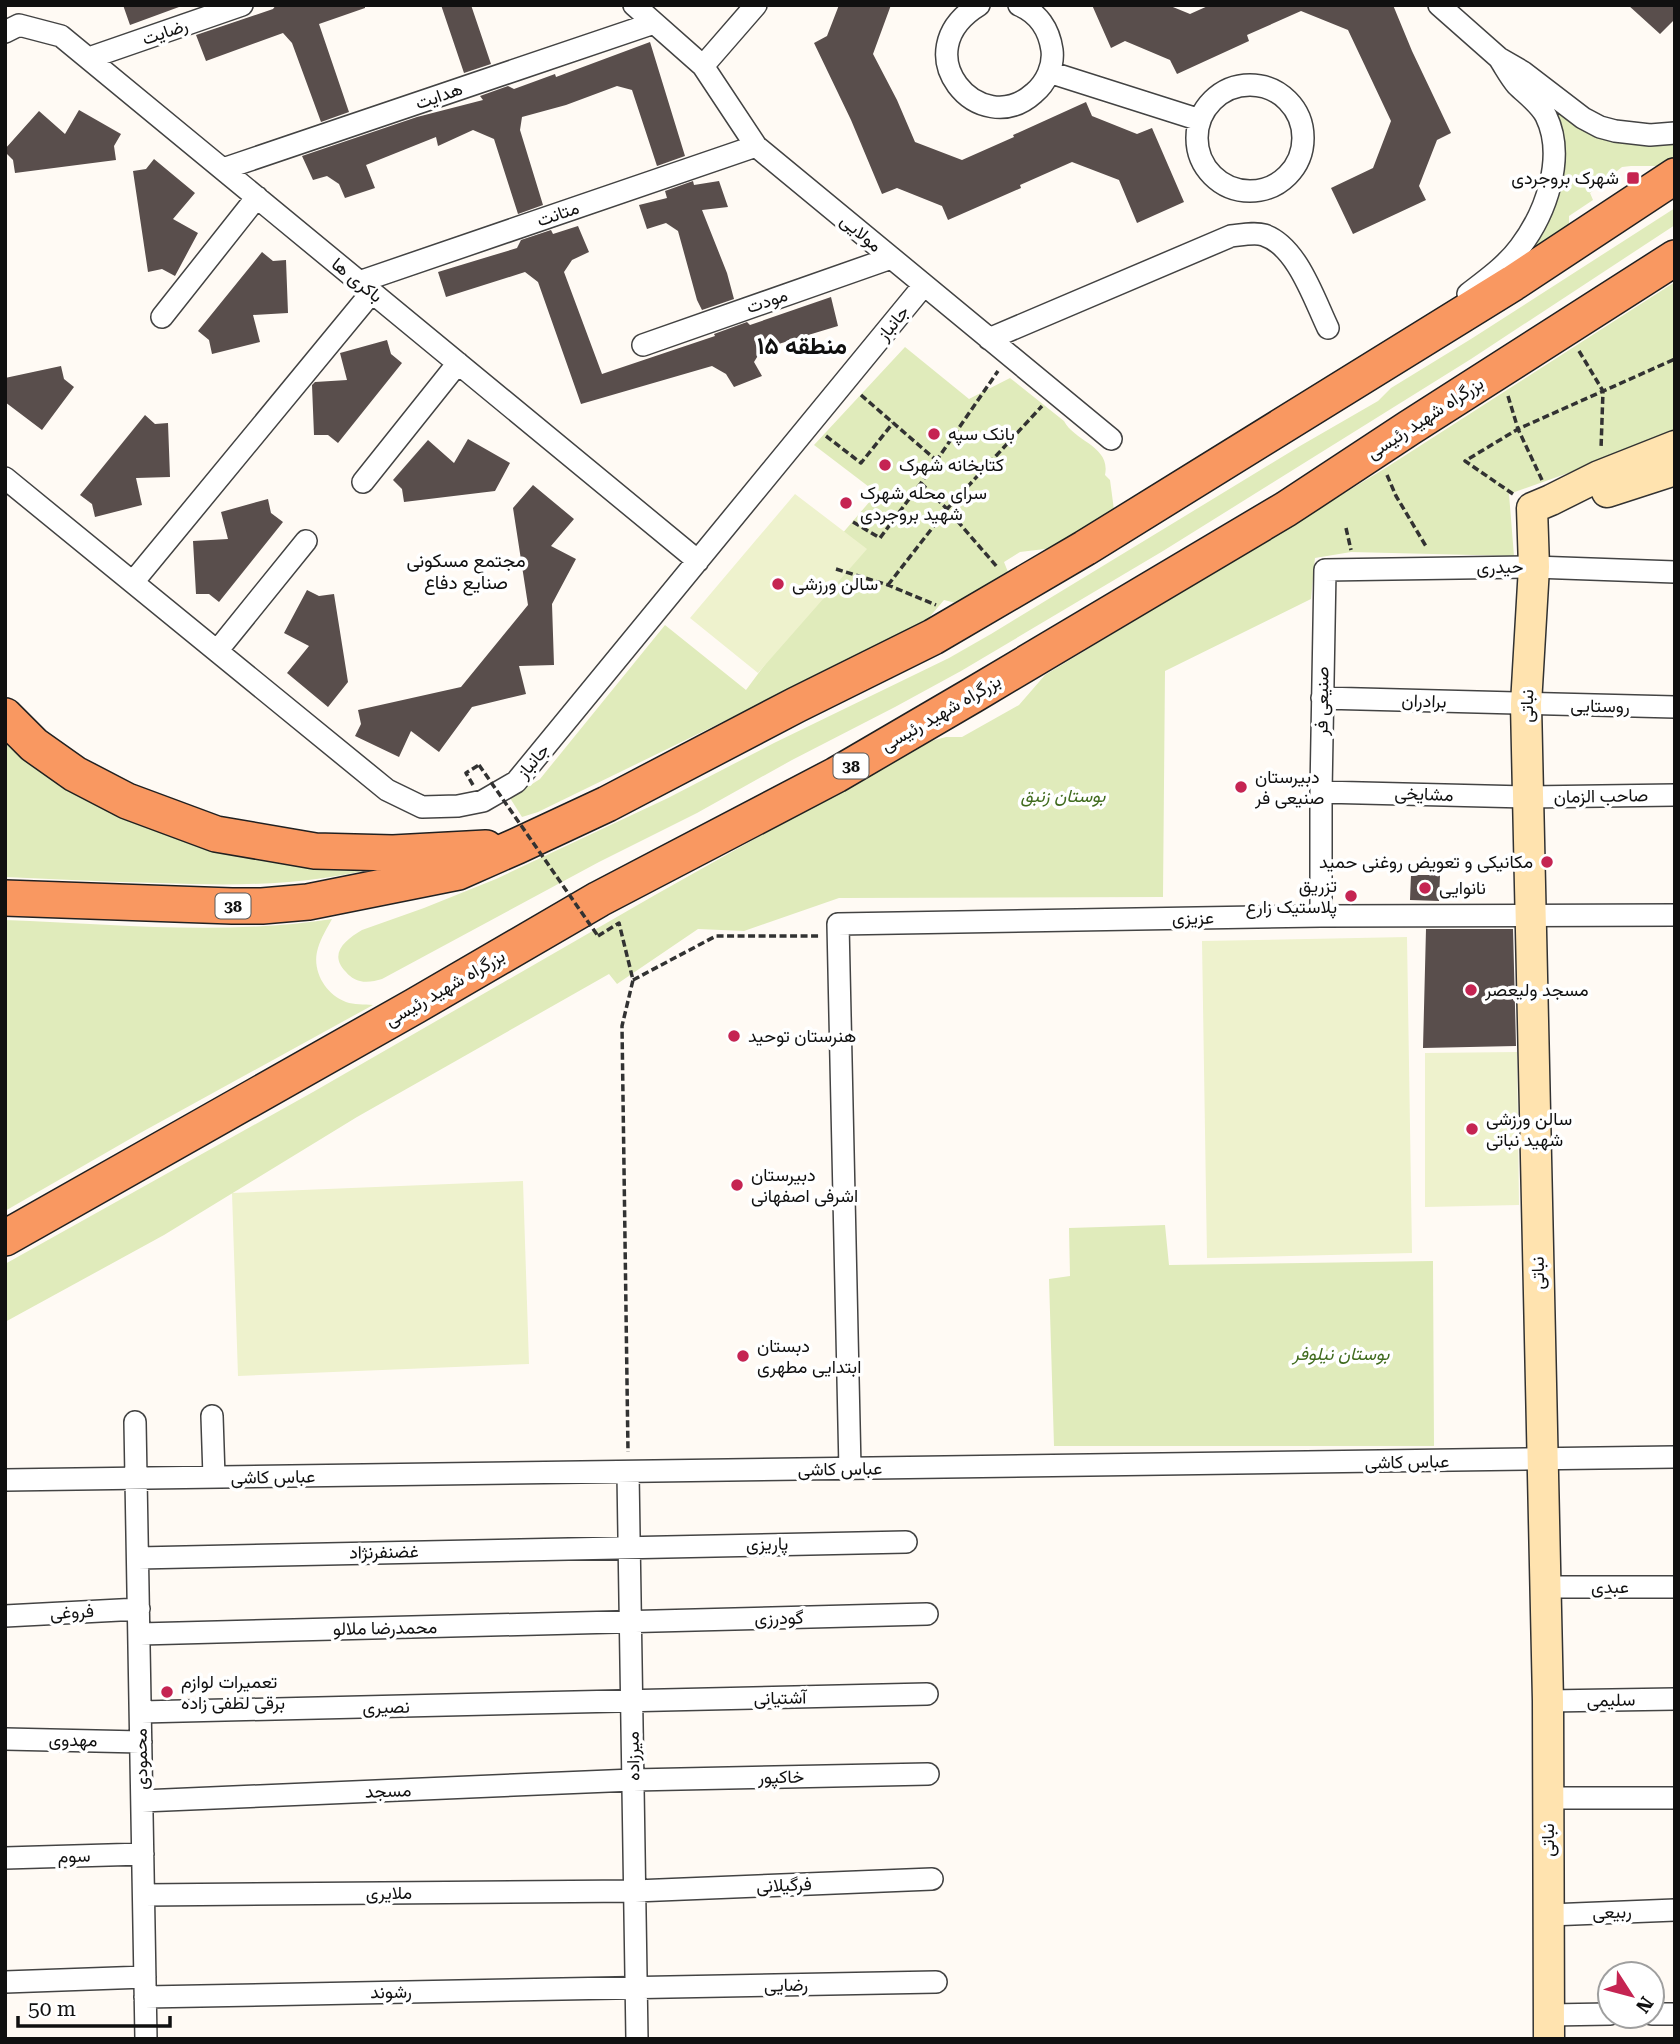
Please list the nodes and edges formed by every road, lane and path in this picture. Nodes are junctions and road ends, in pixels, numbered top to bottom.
1 (242, 5) edge
2 (634, 5) edge
3 (755, 5) edge
4 (979, 5) edge
5 (1019, 5) edge
6 (1439, 5) edge
7 (654, 23) junction
8 (5, 32) edge
9 (89, 58) junction
10 (1499, 58) junction
11 (702, 66) junction
12 (1049, 72) junction
13 (1200, 120) junction
14 (1675, 133) edge
15 (756, 146) junction
16 (223, 169) junction
17 (1675, 176) edge
18 (257, 197) junction
19 (891, 258) junction
20 (1675, 258) edge
21 (925, 285) junction
22 (366, 287) junction
23 (162, 317) dead end
24 (1328, 328) dead end
25 (989, 338) junction
26 (643, 345) dead end
27 (1576, 345) dead end
28 (1009, 355) junction
29 (1675, 359) edge
30 (457, 363) junction
31 (1374, 371) junction
32 (845, 382) junction
33 (1506, 391) dead end
34 (1603, 391) junction
35 (1054, 392) junction
36 (892, 423) junction
37 (810, 425) junction
38 (1517, 429) junction
39 (1111, 439) dead end
40 (1675, 446) edge
41 (936, 460) junction
42 (1384, 469) dead end
43 (1675, 470) edge
44 (1599, 475) junction
45 (5, 478) edge
46 (363, 482) dead end
47 (921, 483) junction
48 (1542, 497) junction
49 (947, 509) junction
50 (853, 522) dead end
51 (1346, 528) dead end
52 (306, 541) dead end
53 (1351, 552) dead end
54 (1430, 553) dead end
55 (698, 561) junction
56 (1534, 567) junction
57 (836, 569) dead end
58 (1325, 570) joint
59 (1675, 572) edge
60 (1003, 575) dead end
61 (133, 582) junction
62 (888, 585) junction
63 (939, 606) dead end
64 (217, 651) junction
65 (1322, 698) junction
66 (1525, 704) junction
67 (1675, 707) edge
68 (5, 716) edge
69 (466, 773) dead end
70 (1321, 792) junction
71 (1675, 795) edge
72 (1528, 797) junction
73 (517, 846) junction
74 (5, 898) edge
75 (1675, 915) edge
76 (1321, 916) junction
77 (1530, 916) junction
78 (838, 930) junction
79 (633, 980) junction
80 (5, 1238) edge
81 (212, 1416) dead end
82 (135, 1422) dead end
83 (1675, 1457) edge
84 (1542, 1460) junction
85 (850, 1469) junction
86 (628, 1473) junction
87 (214, 1477) junction
88 (137, 1478) junction
89 (5, 1480) edge
90 (906, 1542) dead end
91 (629, 1547) junction
92 (138, 1558) junction
93 (1545, 1587) junction
94 (1675, 1587) edge
95 (139, 1609) junction
96 (927, 1615) dead end
97 (5, 1616) edge
98 (631, 1622) junction
99 (139, 1634) junction
100 (927, 1694) dead end
101 (1675, 1699) edge
102 (1548, 1701) junction
103 (632, 1702) junction
104 (141, 1712) junction
105 (5, 1739) edge
106 (141, 1742) junction
107 (928, 1774) dead end
108 (633, 1780) junction
109 (1548, 1798) junction
110 (1675, 1798) edge
111 (142, 1801) junction
112 (143, 1854) junction
113 (5, 1858) edge
114 (932, 1879) dead end
115 (635, 1891) junction
116 (144, 1895) junction
117 (1675, 1910) edge
118 (1549, 1915) junction
119 (5, 1982) edge
120 (936, 1982) dead end
121 (145, 1987) junction
122 (636, 1988) junction
123 (1596, 2017) edge
124 (1549, 2027) edge
125 (146, 2039) edge
126 (637, 2039) edge

1 - 9 street, رضایت
2 - 7 street, مولايی
3 - 11 street
4 - 12 street
5 - 12 street
6 - 10 street
7 - 11 street, مولايی
7 - 16 street, هدایت
8 - 9 street, باکری ها
9 - 16 street, باکری ها
10 - 14 street
10 - 31 street
11 - 15 street, مولايی
12 - 13 street
13 - 13 street
15 - 19 street, مولايی
15 - 22 street, متانت
16 - 18 street, باکری ها
17 - 31 highway, 38
18 - 22 street, باکری ها
18 - 23 street
19 - 21 street, مولايی
19 - 26 street, مودت
20 - 80 highway, بزرگراه شهید رئیسی / 38
21 - 25 street, مولايی
21 - 32 street, جانباز
22 - 30 street, باکری ها
22 - 61 street
24 - 25 street
25 - 28 street, مولايی
27 - 34 path
28 - 35 street, مولايی
28 - 41 path
29 - 34 path
30 - 46 street
30 - 55 street, باکری ها
31 - 73 highway, 38
32 - 36 path
32 - 37 street, جانباز
33 - 38 path
34 - 38 path
34 - 44 path
35 - 39 street, مولايی
35 - 49 path
36 - 37 path
36 - 41 path
37 - 55 street, جانباز
38 - 48 path
38 - 48 path
40 - 44 main road
41 - 47 path
42 - 54 path
43 - 48 main road
44 - 48 main road
45 - 61 street, جانباز
47 - 49 path
47 - 50 path
48 - 56 main road, نباتی
49 - 60 path
49 - 62 path
51 - 53 path
52 - 64 street
55 - 64 street, جانباز
56 - 58 street, حیدری
56 - 59 street, حیدری
56 - 66 main road, نباتی
57 - 62 path
58 - 65 street, صنیعی فر
61 - 64 street, جانباز
62 - 63 path
65 - 66 street, برادران
65 - 70 street, صنیعی فر
66 - 67 street, روستایی
66 - 72 main road, نباتی
68 - 73 highway
69 - 79 path, bridge
70 - 72 street, مشایخی
70 - 76 street, صنیعی فر
71 - 72 street, صاحب الزمان
72 - 77 main road, نباتی
73 - 74 highway, 38
75 - 77 street, عزیزی
76 - 77 street, عزیزی
76 - 78 street, عزیزی
77 - 84 main road, نباتی
78 - 79 path
78 - 85 street
79 - 86 path
81 - 87 street
82 - 88 street, محمودی
83 - 84 street, عباس کاشی
84 - 85 street, عباس کاشی
84 - 93 main road, نباتی
85 - 86 street, عباس کاشی
86 - 87 street, عباس کاشی
86 - 91 street, میرزاده
87 - 88 street, عباس کاشی
88 - 89 street, عباس کاشی
88 - 92 street, محمودی
90 - 91 street, پاریزی
91 - 92 street, غضنفرنژاد
91 - 98 street, میرزاده
92 - 95 street, محمودی
93 - 94 street, عبدی
93 - 102 main road, نباتی
95 - 97 street, فروغی
95 - 99 street, محمودی
96 - 98 street, گودرزی
98 - 99 street, محمدرضا ملالو
98 - 103 street, میرزاده
99 - 104 street, محمودی
100 - 103 street, آشتیانی
101 - 102 street, سلیمی
102 - 109 main road, نباتی
103 - 104 street, نصیری
103 - 108 street, میرزاده
104 - 106 street, محمودی
105 - 106 street, مهدوی
106 - 111 street, محمودی
107 - 108 street, خاکپور
108 - 111 street, مسجد
108 - 115 street, میرزاده
109 - 110 street
109 - 118 main road, نباتی
111 - 112 street, محمودی
112 - 113 street, سوم
112 - 116 street, محمودی
114 - 115 street, فرگیلانی
115 - 116 street, ملایری
115 - 122 street, میرزاده
116 - 121 street, محمودی
117 - 118 street, ربیعی
118 - 124 main road, نباتی
119 - 121 street, رشوند
120 - 122 street, رضایی
121 - 122 street, رشوند
121 - 125 street, محمودی
122 - 126 street, میرزاده
123 - 124 street

